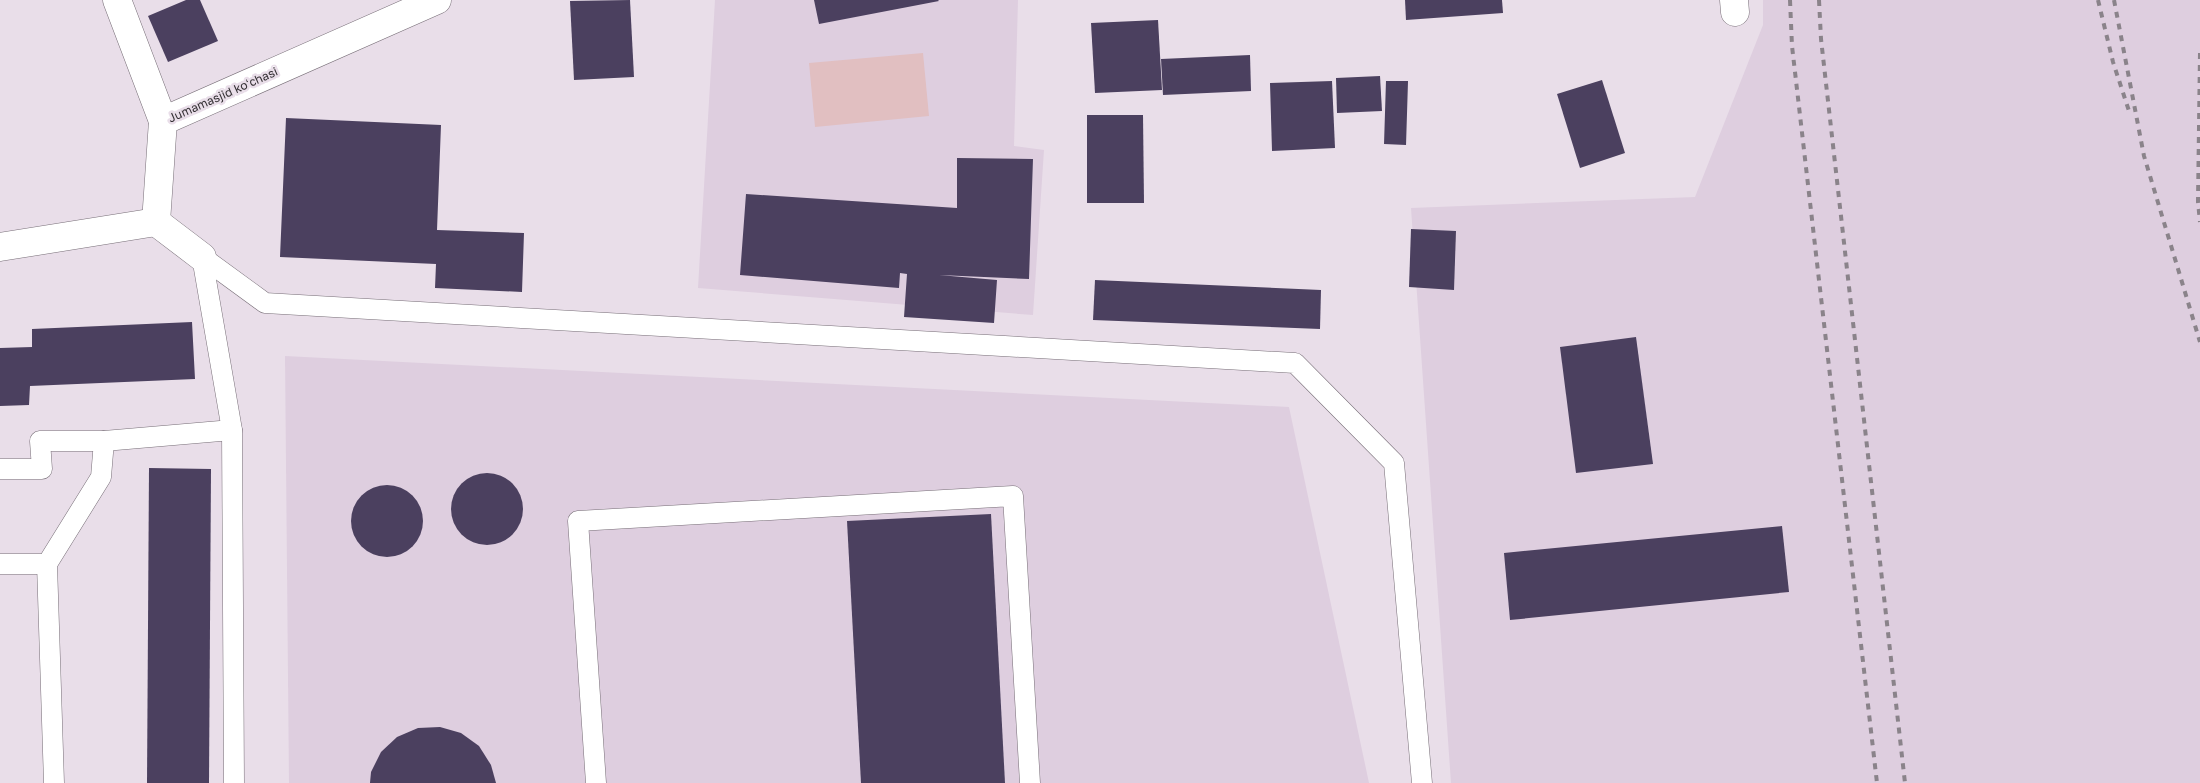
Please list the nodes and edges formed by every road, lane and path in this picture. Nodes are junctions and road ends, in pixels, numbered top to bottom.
1 (117, 0) edge
2 (437, 0) edge
3 (163, 120) junction
4 (156, 222) junction
5 (0, 248) edge
6 (202, 256) junction
7 (232, 430) junction
8 (104, 441) junction
9 (0, 469) edge
10 (0, 564) edge
11 (46, 564) junction
12 (54, 783) edge
13 (234, 783) edge
14 (596, 783) edge
15 (1030, 783) edge
16 (1422, 783) edge

1 - 3 street
2 - 3 street, Jumamasjid koʻchasi
3 - 4 street, Jumamasjid koʻchasi
4 - 5 street
4 - 6 street
6 - 7 lane
6 - 16 lane
7 - 8 lane
7 - 13 lane
8 - 9 lane
8 - 11 lane
10 - 11 lane
11 - 12 lane
14 - 15 lane

